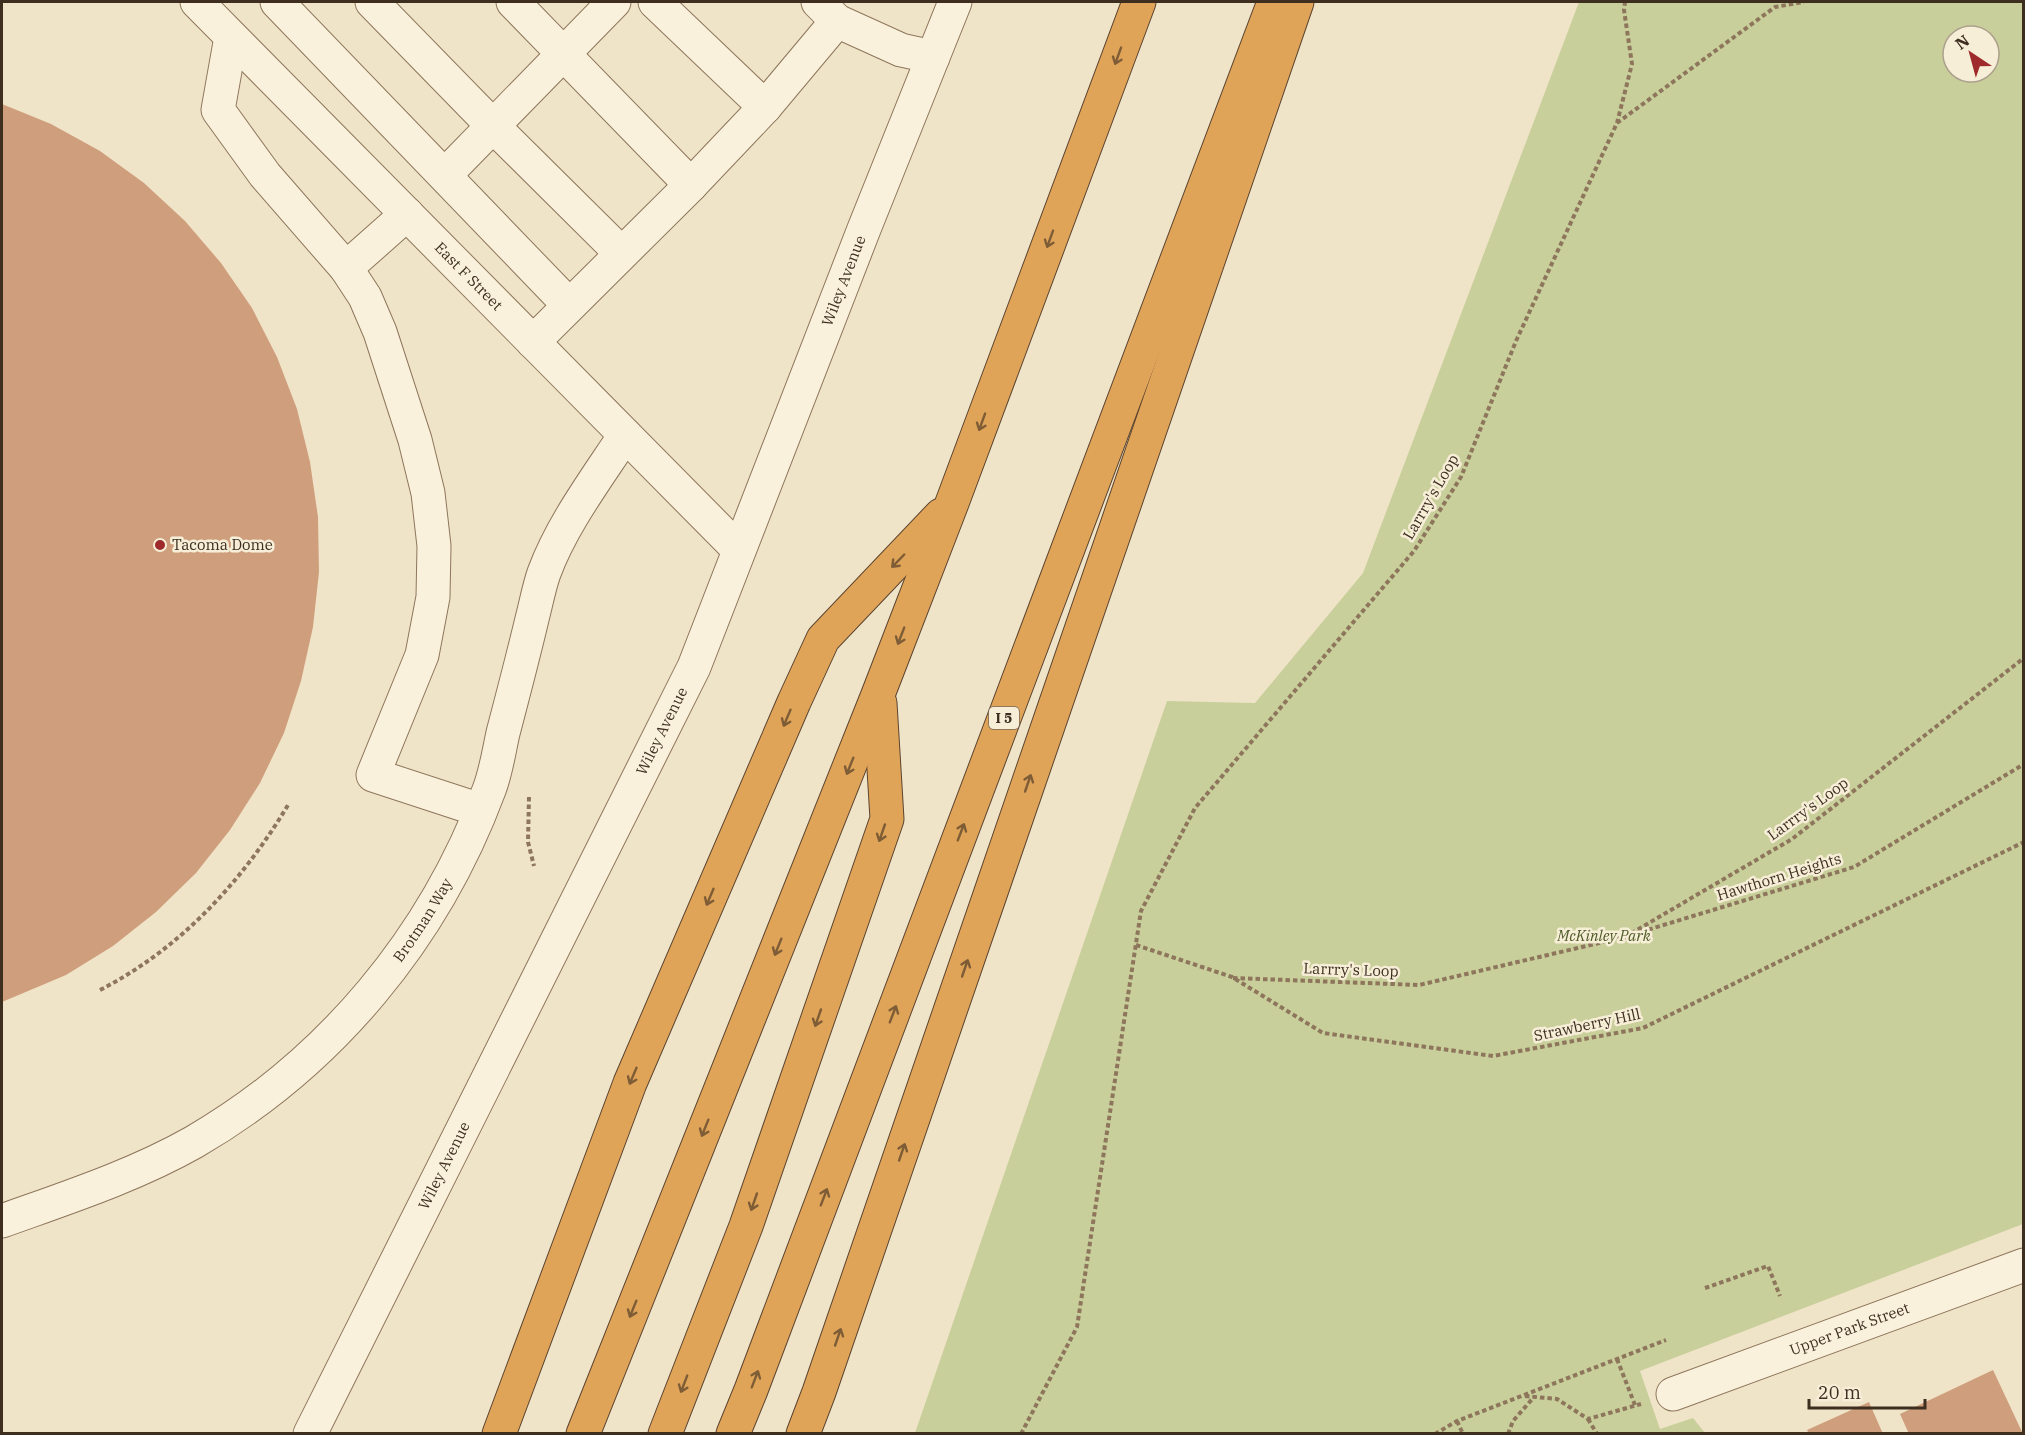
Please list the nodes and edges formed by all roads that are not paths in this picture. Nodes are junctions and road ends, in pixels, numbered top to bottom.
1 (197, 2) edge
2 (277, 2) edge
3 (372, 2) edge
4 (513, 2) edge
5 (614, 2) edge
6 (655, 2) edge
7 (955, 2) edge
8 (1139, 2) edge
9 (1274, 2) edge
10 (1297, 2) edge
11 (827, 11) edge
12 (231, 36) junction
13 (564, 53) junction
14 (933, 57) junction
15 (765, 107) junction
16 (493, 126) junction
17 (446, 174) junction
18 (692, 185) junction
19 (407, 214) junction
20 (621, 253) junction
21 (346, 268) junction
22 (569, 305) junction
23 (533, 342) junction
24 (625, 435) junction
25 (952, 503) junction
26 (739, 550) junction
27 (879, 692) junction
28 (480, 810) junction
29 (2, 1221) edge
30 (2024, 1265) edge
31 (1673, 1394) road end
32 (310, 1434) edge
33 (499, 1434) edge
34 (583, 1434) edge
35 (665, 1434) edge
36 (734, 1434) edge
37 (802, 1434) edge

1 - 12 street, East F Street
2 - 17 street
3 - 16 street
4 - 13 street
5 - 13 street
6 - 15 street
7 - 14 street, Wiley Avenue
8 -> 25 highway
36 -> 9 highway, I 5
37 -> 10 highway
11 - 14 street
11 - 15 street
12 - 19 street, East F Street
12 - 21 street
13 - 16 street
13 - 18 street
14 - 26 street, Wiley Avenue
15 - 18 street
16 - 17 street
16 - 20 street
17 - 22 street
18 - 20 street
19 - 21 street
19 - 23 street, East F Street
20 - 22 street
21 - 28 street
22 - 23 street
23 - 24 street, East F Street
24 - 26 street, East F Street
24 - 28 street, Brotman Way
25 -> 27 highway
25 -> 33 highway
26 - 32 street, Wiley Avenue
27 -> 34 highway
27 -> 35 highway
28 - 29 street, Brotman Way
30 - 31 street, Upper Park Street

